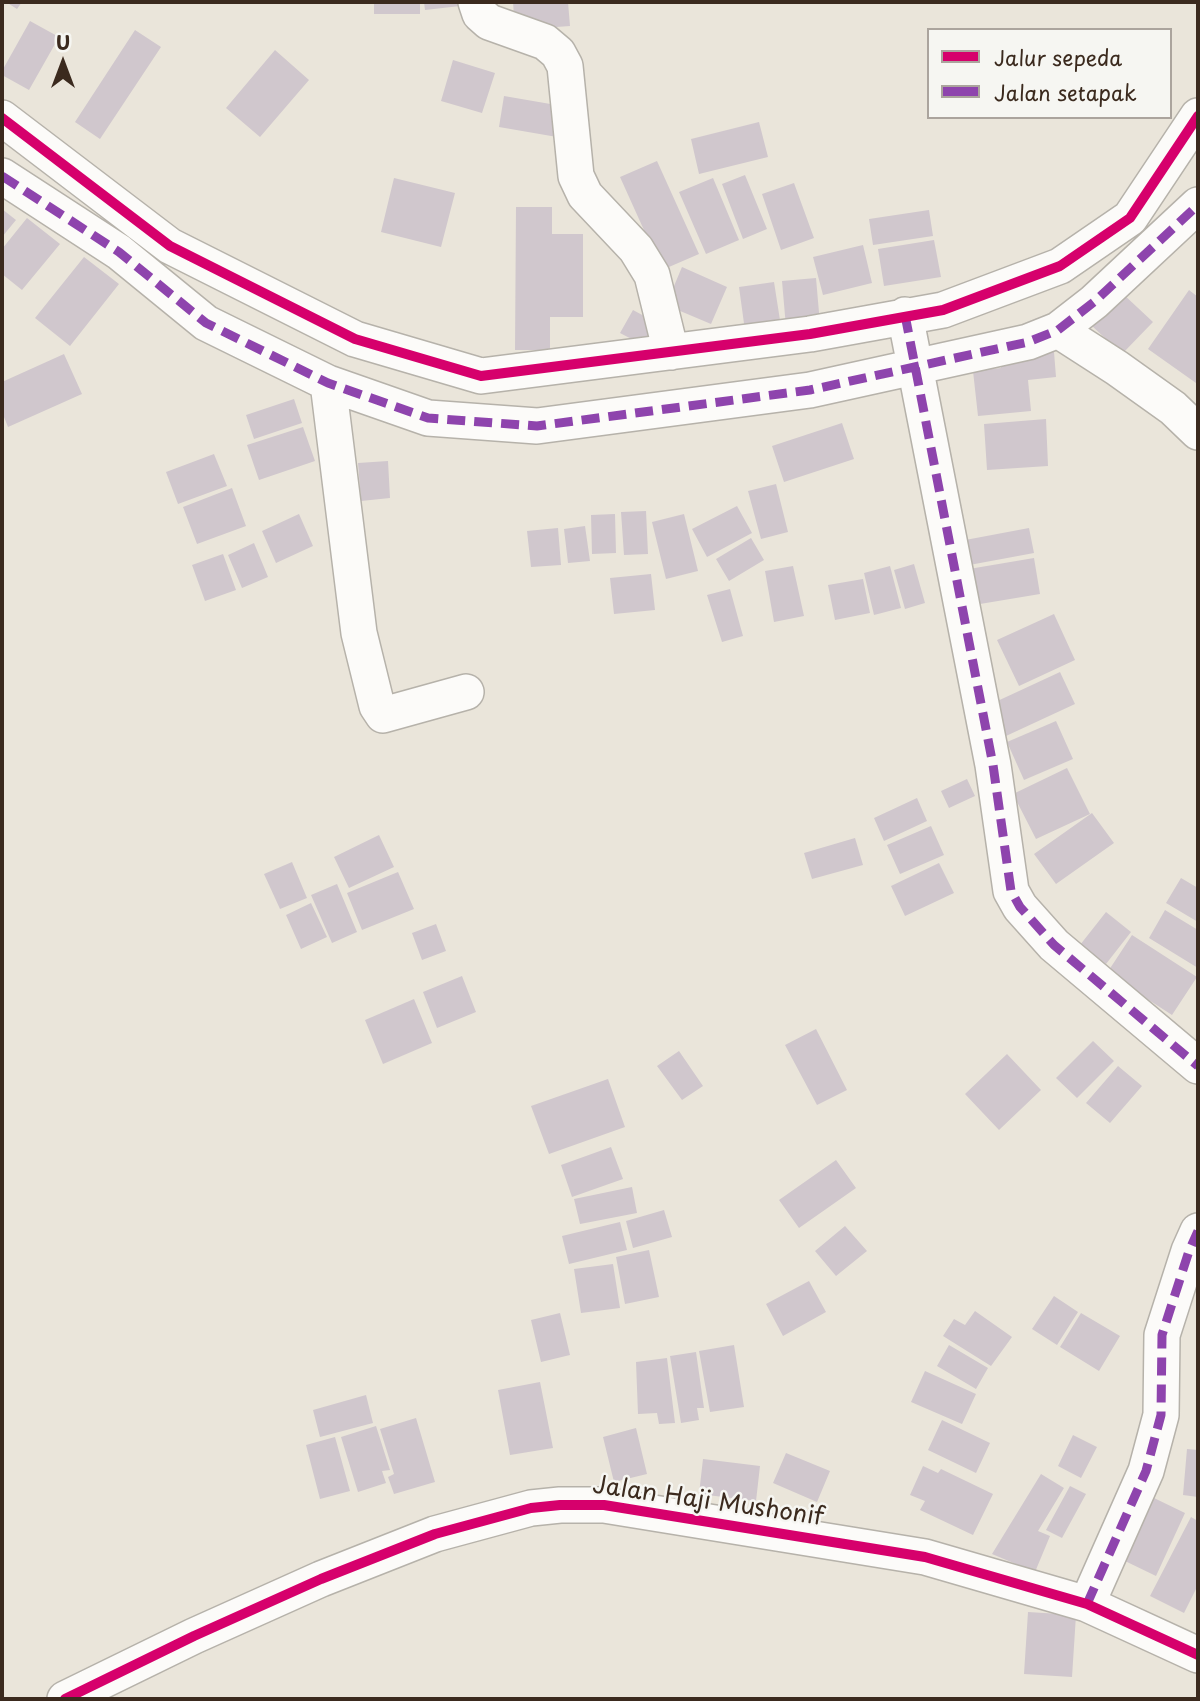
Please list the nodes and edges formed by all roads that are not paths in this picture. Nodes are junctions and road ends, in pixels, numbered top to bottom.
1 (476, 2) edge
2 (1198, 116) edge
3 (2, 118) edge
4 (2, 176) edge
5 (1198, 205) edge
6 (1058, 330) junction
7 (909, 340) junction
8 (671, 352) junction
9 (328, 383) junction
10 (1198, 432) edge
11 (466, 692) dead end
12 (1198, 1066) edge
13 (1198, 1231) edge
14 (1087, 1604) junction
15 (1198, 1655) edge
16 (65, 1699) edge

1 - 8 street
2 - 7 street
3 - 8 street
4 - 9 street
5 - 6 street
6 - 7 street
6 - 10 street
7 - 8 street
7 - 9 street
7 - 12 street
9 - 11 street
13 - 14 street
14 - 15 street, Jalan Haji Mushonif
14 - 16 street, Jalan Haji Mushonif

